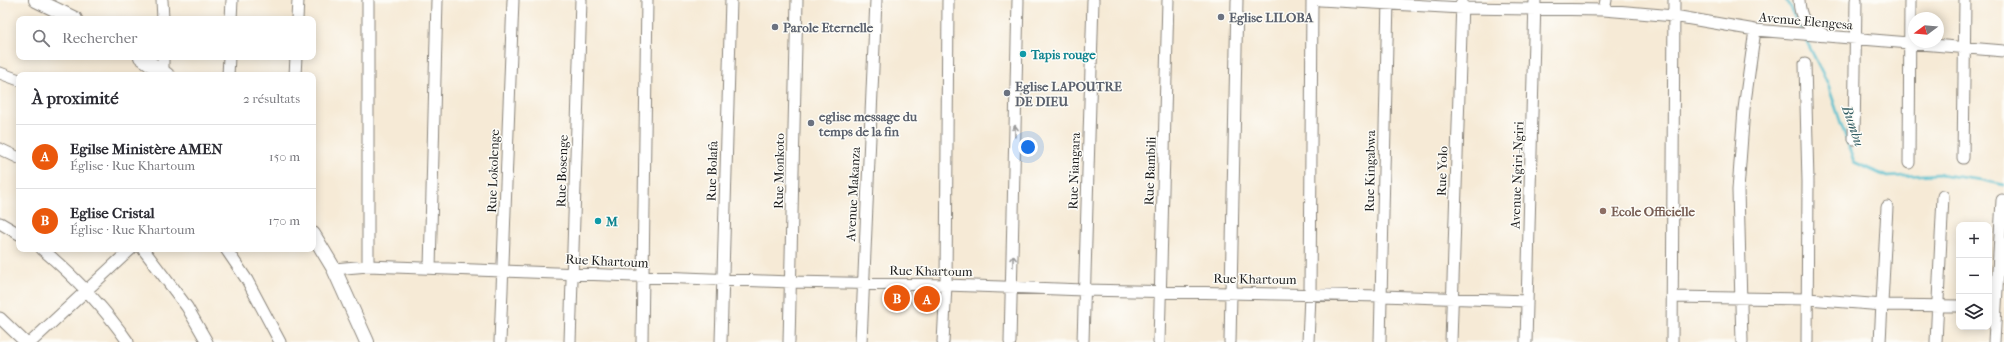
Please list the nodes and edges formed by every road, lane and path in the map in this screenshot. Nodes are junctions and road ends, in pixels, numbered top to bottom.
1 (36, 0) edge
2 (162, 0) edge
3 (232, 0) edge
4 (298, 0) edge
5 (368, 0) edge
6 (438, 0) edge
7 (513, 0) edge
8 (581, 0) edge
9 (647, 0) edge
10 (731, 0) edge
11 (797, 0) edge
12 (876, 0) edge
13 (948, 0) edge
14 (1018, 0) edge
15 (1093, 0) edge
16 (1168, 0) edge
17 (1237, 0) edge
18 (1312, 0) edge
19 (1320, 0) edge
20 (1674, 0) edge
21 (1799, 0) edge
22 (1856, 0) edge
23 (1910, 0) edge
24 (1966, 0) edge
25 (1388, 1) edge
26 (1462, 4) edge
27 (1535, 4) edge
28 (1605, 5) edge
29 (1910, 12) edge
30 (69, 16) edge
31 (163, 16) edge
32 (231, 16) edge
33 (297, 16) edge
34 (1674, 16) junction
35 (1754, 30) junction
36 (1830, 37) junction
37 (1856, 40) junction
38 (1908, 44) edge
39 (1944, 47) edge
40 (1910, 48) edge
41 (1965, 49) junction
42 (2004, 51) edge
43 (145, 60) edge
44 (163, 60) edge
45 (229, 60) edge
46 (296, 60) edge
47 (1805, 64) dead end
48 (162, 72) edge
49 (165, 72) edge
50 (228, 72) edge
51 (295, 72) edge
52 (0, 73) edge
53 (16, 79) edge
54 (1854, 139) dead end
55 (0, 149) edge
56 (16, 157) edge
57 (1963, 158) dead end
58 (1909, 163) dead end
59 (1943, 196) dead end
60 (2002, 200) dead end
61 (1887, 207) dead end
62 (0, 223) edge
63 (16, 232) edge
64 (316, 239) edge
65 (46, 252) edge
66 (128, 252) edge
67 (145, 252) edge
68 (228, 252) edge
69 (368, 266) junction
70 (430, 268) junction
71 (334, 269) junction
72 (504, 270) junction
73 (573, 273) junction
74 (644, 277) junction
75 (722, 280) junction
76 (790, 282) junction
77 (863, 284) junction
78 (946, 285) junction
79 (1012, 288) junction
80 (1084, 290) junction
81 (86, 291) junction
82 (1160, 292) junction
83 (1231, 292) junction
84 (1310, 294) junction
85 (1382, 296) junction
86 (1673, 297) junction
87 (1452, 299) junction
88 (1740, 299) junction
89 (1808, 299) junction
90 (1527, 301) junction
91 (1883, 304) junction
92 (1937, 306) junction
93 (1956, 306) edge
94 (1996, 307) edge
95 (0, 318) edge
96 (25, 342) edge
97 (30, 342) edge
98 (128, 342) edge
99 (207, 342) edge
100 (280, 342) edge
101 (367, 342) edge
102 (500, 342) edge
103 (570, 342) edge
104 (642, 342) edge
105 (720, 342) edge
106 (789, 342) edge
107 (862, 342) edge
108 (943, 342) edge
109 (1010, 342) edge
110 (1083, 342) edge
111 (1159, 342) edge
112 (1230, 342) edge
113 (1308, 342) edge
114 (1380, 342) edge
115 (1451, 342) edge
116 (1526, 342) edge
117 (1672, 342) edge
118 (1742, 342) edge
119 (1807, 342) edge
120 (1880, 342) edge
121 (1936, 342) edge
122 (1994, 342) edge

1 - 30 main road
2 - 31 street
3 - 32 street
4 - 33 street
5 - 69 street
6 - 70 street
7 - 72 street, Rue Lokolenge
8 - 73 street, Rue Bosenge
9 - 74 street
10 - 75 street, Rue Bolafa
11 - 76 street, Rue Monkoto
12 - 77 street, Avenue Makanza
13 - 78 street
79 -> 14 street
15 - 80 street, Rue Niangara
16 - 82 street, Rue Bambili
17 - 83 street
18 - 84 street
19 - 25 street, Avenue Elengesa
20 - 34 street
21 - 36 street
22 - 37 street
23 - 29 street
24 - 41 street
25 - 26 street, Avenue Elengesa
25 - 85 street, Rue Kingabwa
26 - 27 street, Avenue Elengesa
26 - 87 street, Rue Yolo
27 - 28 street, Avenue Elengesa
27 - 90 street, Avenue Ngiri-Ngiri
28 - 34 street, Avenue Elengesa
34 - 35 street, Avenue Elengesa
34 - 86 street
35 - 36 street, Avenue Elengesa
35 - 88 street
36 - 37 street, Avenue Elengesa
37 - 38 street, Avenue Elengesa
37 - 54 street
39 - 41 street, Avenue Elengesa
40 - 58 street
41 - 42 street, Avenue Elengesa
41 - 57 street
43 - 48 main road
44 - 49 street
45 - 50 street
46 - 51 street
47 - 89 street
52 - 53 street
55 - 56 street
59 - 92 street
60 - 94 street
61 - 91 street
62 - 63 street
64 - 71 main road
65 - 81 street
66 - 81 street
67 - 99 street
68 - 100 street
69 - 70 street, Rue Khartoum
69 - 71 street, Rue Khartoum
70 - 72 street, Rue Khartoum
71 - 101 main road
72 - 73 street, Rue Khartoum
72 - 102 street, Rue Lokolenge
73 - 74 street, Rue Khartoum
73 - 103 street, Rue Bosenge
74 - 75 street, Rue Khartoum
74 - 104 street
75 - 76 street, Rue Khartoum
75 - 105 street, Rue Bolafa
76 - 77 street, Rue Khartoum
76 - 106 street, Rue Monkoto
77 - 78 street, Rue Khartoum
77 - 107 street, Avenue Makanza
78 - 79 street, Rue Khartoum
78 - 108 street
79 - 80 street, Rue Khartoum
79 - 109 street
80 - 82 street, Rue Khartoum
80 - 110 street, Rue Niangara
81 - 97 street
81 - 98 street
82 - 83 street, Rue Khartoum
82 - 111 street, Rue Bambili
83 - 84 street, Rue Khartoum
83 - 112 street
84 - 85 street, Rue Khartoum
84 - 113 street
85 - 87 street, Rue Khartoum
85 - 114 street, Rue Kingabwa
86 - 88 street
86 - 117 street
87 - 90 street, Rue Khartoum
87 - 115 street, Rue Yolo
88 - 89 street
88 - 118 street
89 - 91 street
89 - 119 street
90 - 116 street, Avenue Ngiri-Ngiri
91 - 92 street
91 - 120 street
92 - 93 street
92 - 121 street
94 - 122 street
95 - 96 street

